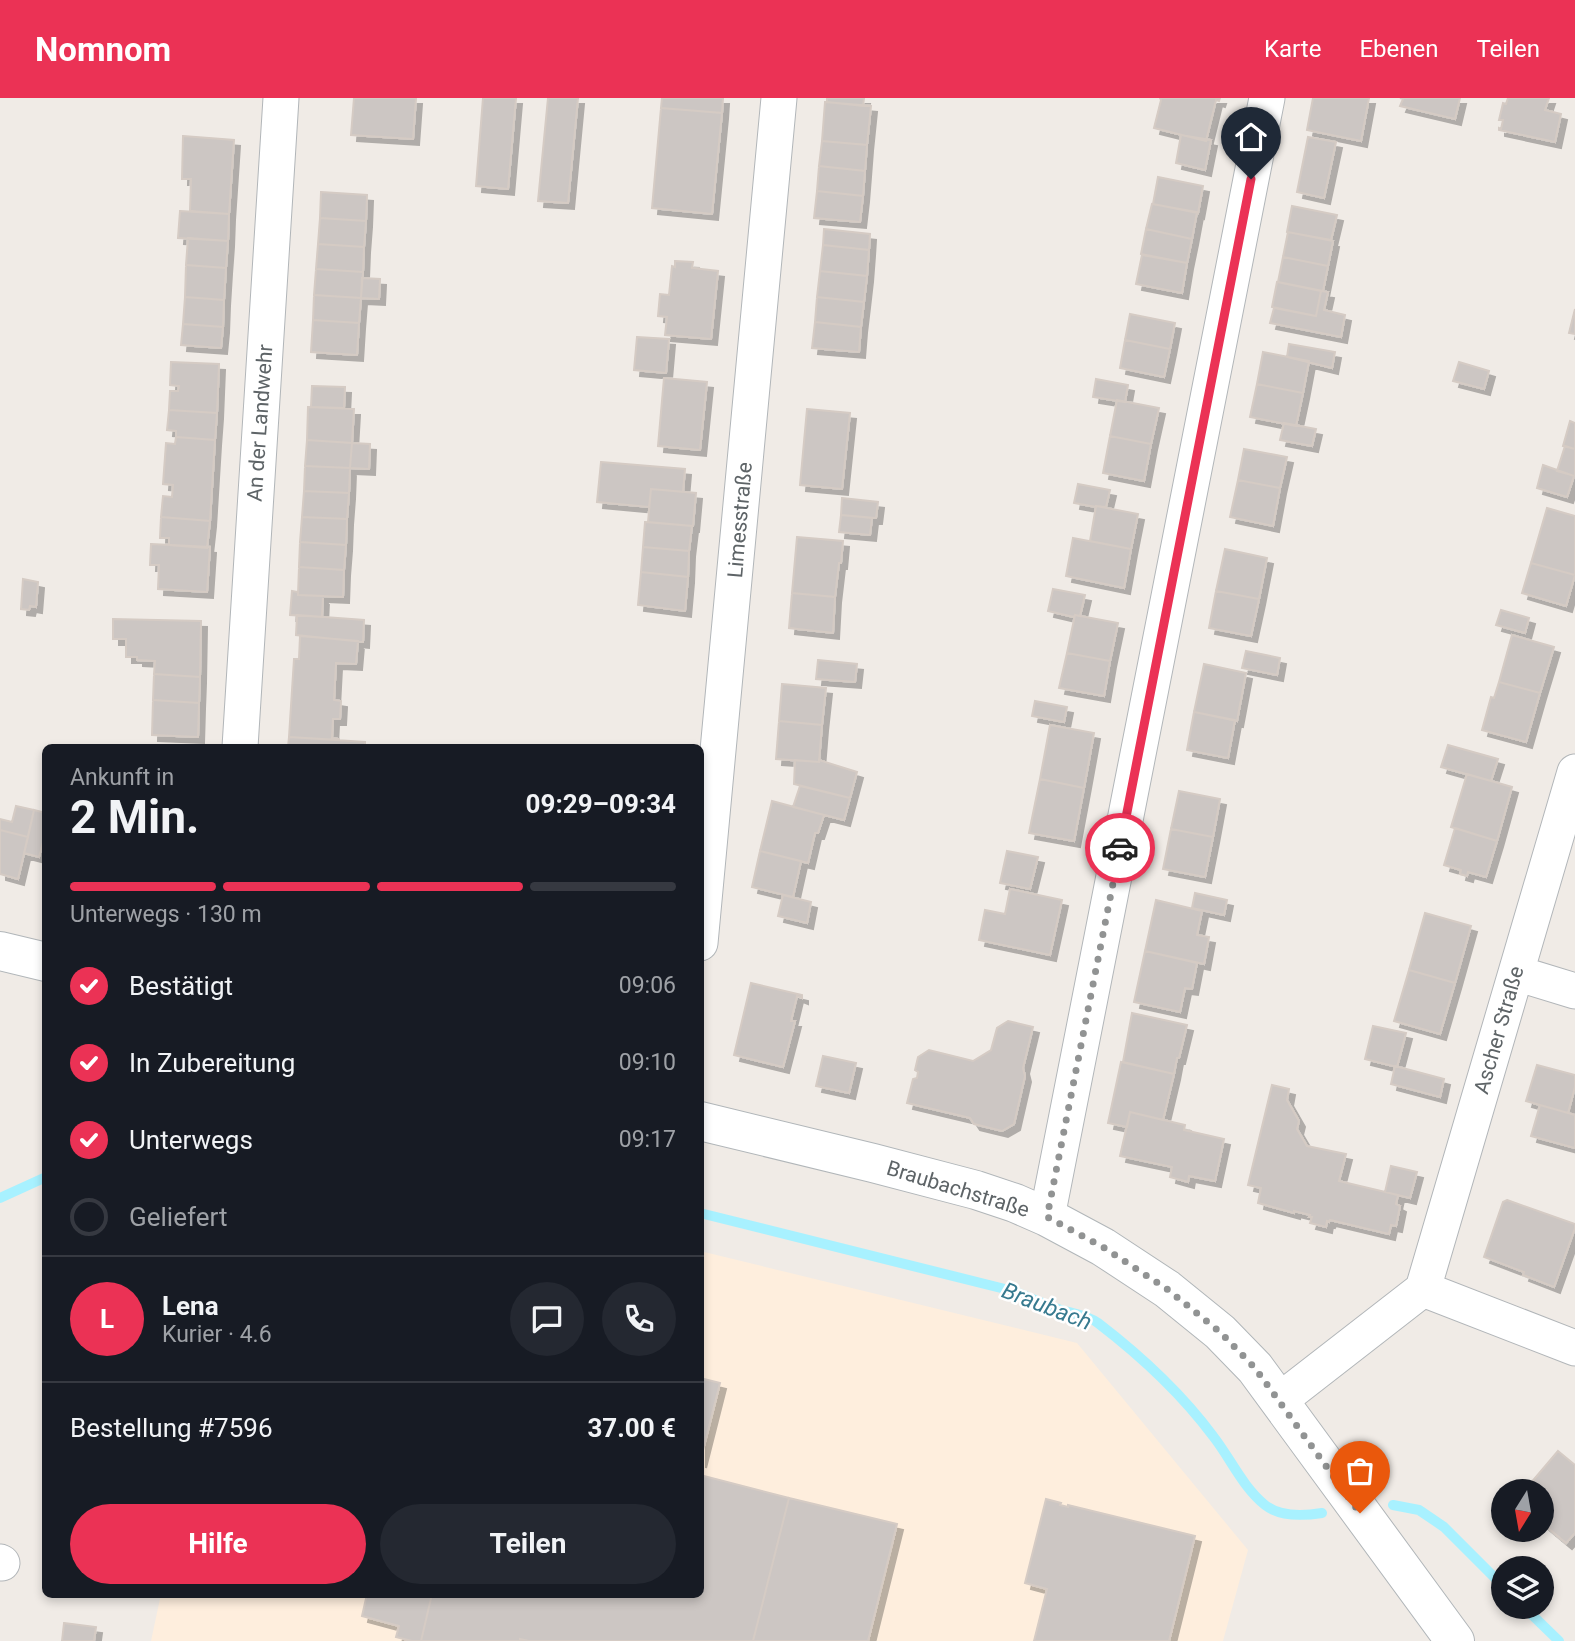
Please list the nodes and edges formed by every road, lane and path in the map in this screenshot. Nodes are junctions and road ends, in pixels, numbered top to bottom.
1 (281, 98) edge
2 (779, 98) edge
3 (1267, 98) edge
4 (240, 744) edge
5 (1575, 772) edge
6 (704, 900) edge
7 (0, 951) edge
8 (42, 961) edge
9 (1516, 974) junction
10 (1575, 991) edge
11 (704, 1122) edge
12 (1047, 1217) junction
13 (1423, 1289) junction
14 (1575, 1348) edge
15 (1279, 1401) junction
16 (1455, 1641) edge

1 - 4 street, An der Landwehr
2 - 6 street, Limesstraße
3 - 12 street
5 - 9 street, Ascher Straße
7 - 8 street
9 - 10 street
9 - 13 street, Ascher Straße
11 - 12 street, Braubachstraße
12 - 15 street, Braubachstraße
13 - 14 street
13 - 15 street
15 - 16 street, Braubachstraße

